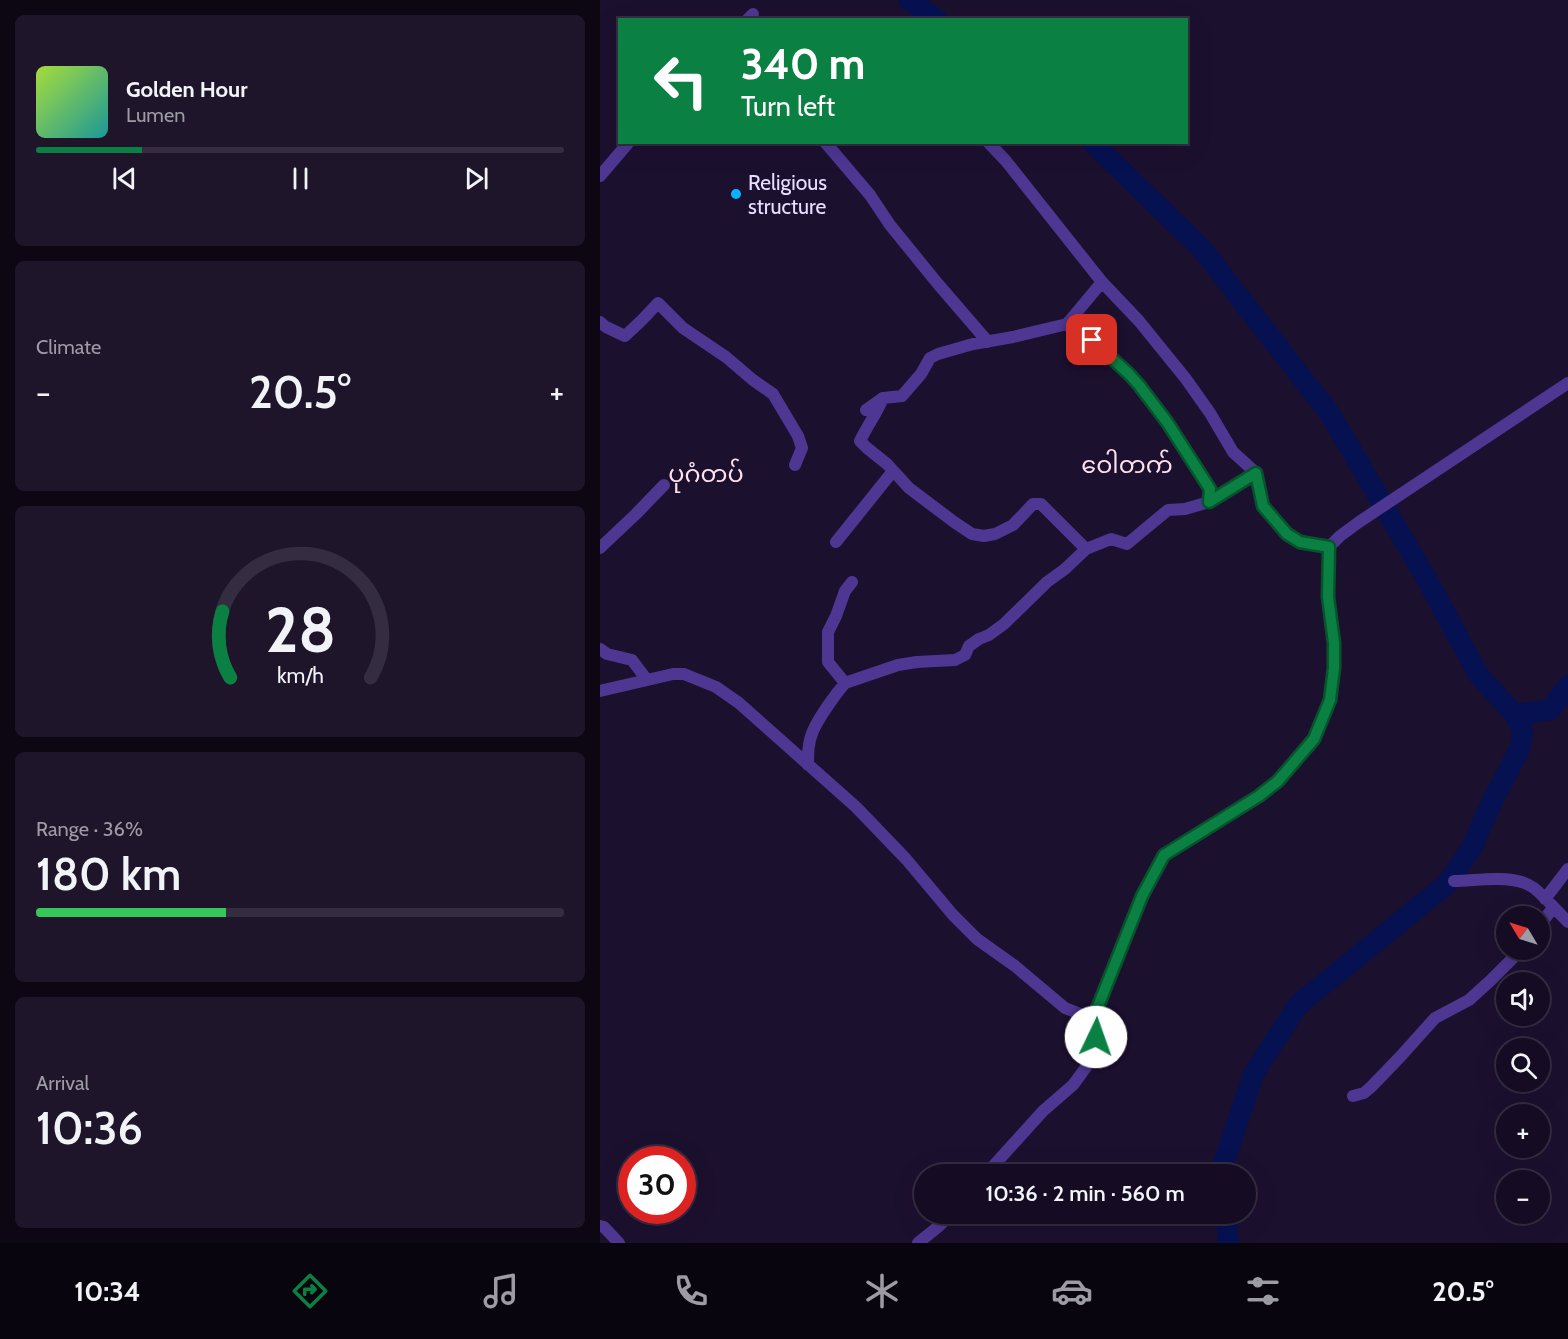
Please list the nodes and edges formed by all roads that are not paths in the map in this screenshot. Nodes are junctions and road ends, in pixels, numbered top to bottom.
1 (627, 144) edge
2 (827, 144) edge
3 (990, 144) edge
4 (600, 176) edge
5 (1102, 282) junction
6 (600, 322) edge
7 (1067, 324) junction
8 (988, 342) junction
9 (1568, 383) edge
10 (883, 398) junction
11 (866, 410) dead end
12 (795, 465) dead end
13 (893, 471) junction
14 (1256, 473) junction
15 (664, 484) dead end
16 (1209, 502) junction
17 (836, 542) dead end
18 (1329, 547) junction
19 (600, 548) edge
20 (1086, 549) junction
21 (852, 582) dead end
22 (600, 649) edge
23 (647, 680) junction
24 (845, 683) junction
25 (600, 691) edge
26 (808, 765) junction
27 (1568, 869) edge
28 (1454, 881) dead end
29 (1549, 903) junction
30 (1548, 906) edge
31 (1568, 922) edge
32 (1511, 960) edge
33 (1093, 1019) junction
34 (1353, 1096) dead end
35 (995, 1164) edge
36 (941, 1224) edge
37 (600, 1226) edge
38 (619, 1243) edge
39 (918, 1243) edge

1 - 4 street
2 - 8 street
3 - 5 street
5 - 7 street
5 - 14 street
6 - 12 street
7 - 8 street
7 - 16 street
8 - 10 street
9 - 18 street
10 - 11 street
10 - 13 street
13 - 17 street
13 - 20 street
14 - 16 street
14 - 18 street
15 - 19 street
16 - 20 street
18 - 33 street
20 - 24 street
21 - 24 street
22 - 23 street
23 - 25 street
23 - 26 street
24 - 26 street
26 - 33 street
27 - 29 street
28 - 29 street
29 - 30 street
29 - 31 street
32 - 34 street
33 - 35 street
36 - 39 street
37 - 38 street

